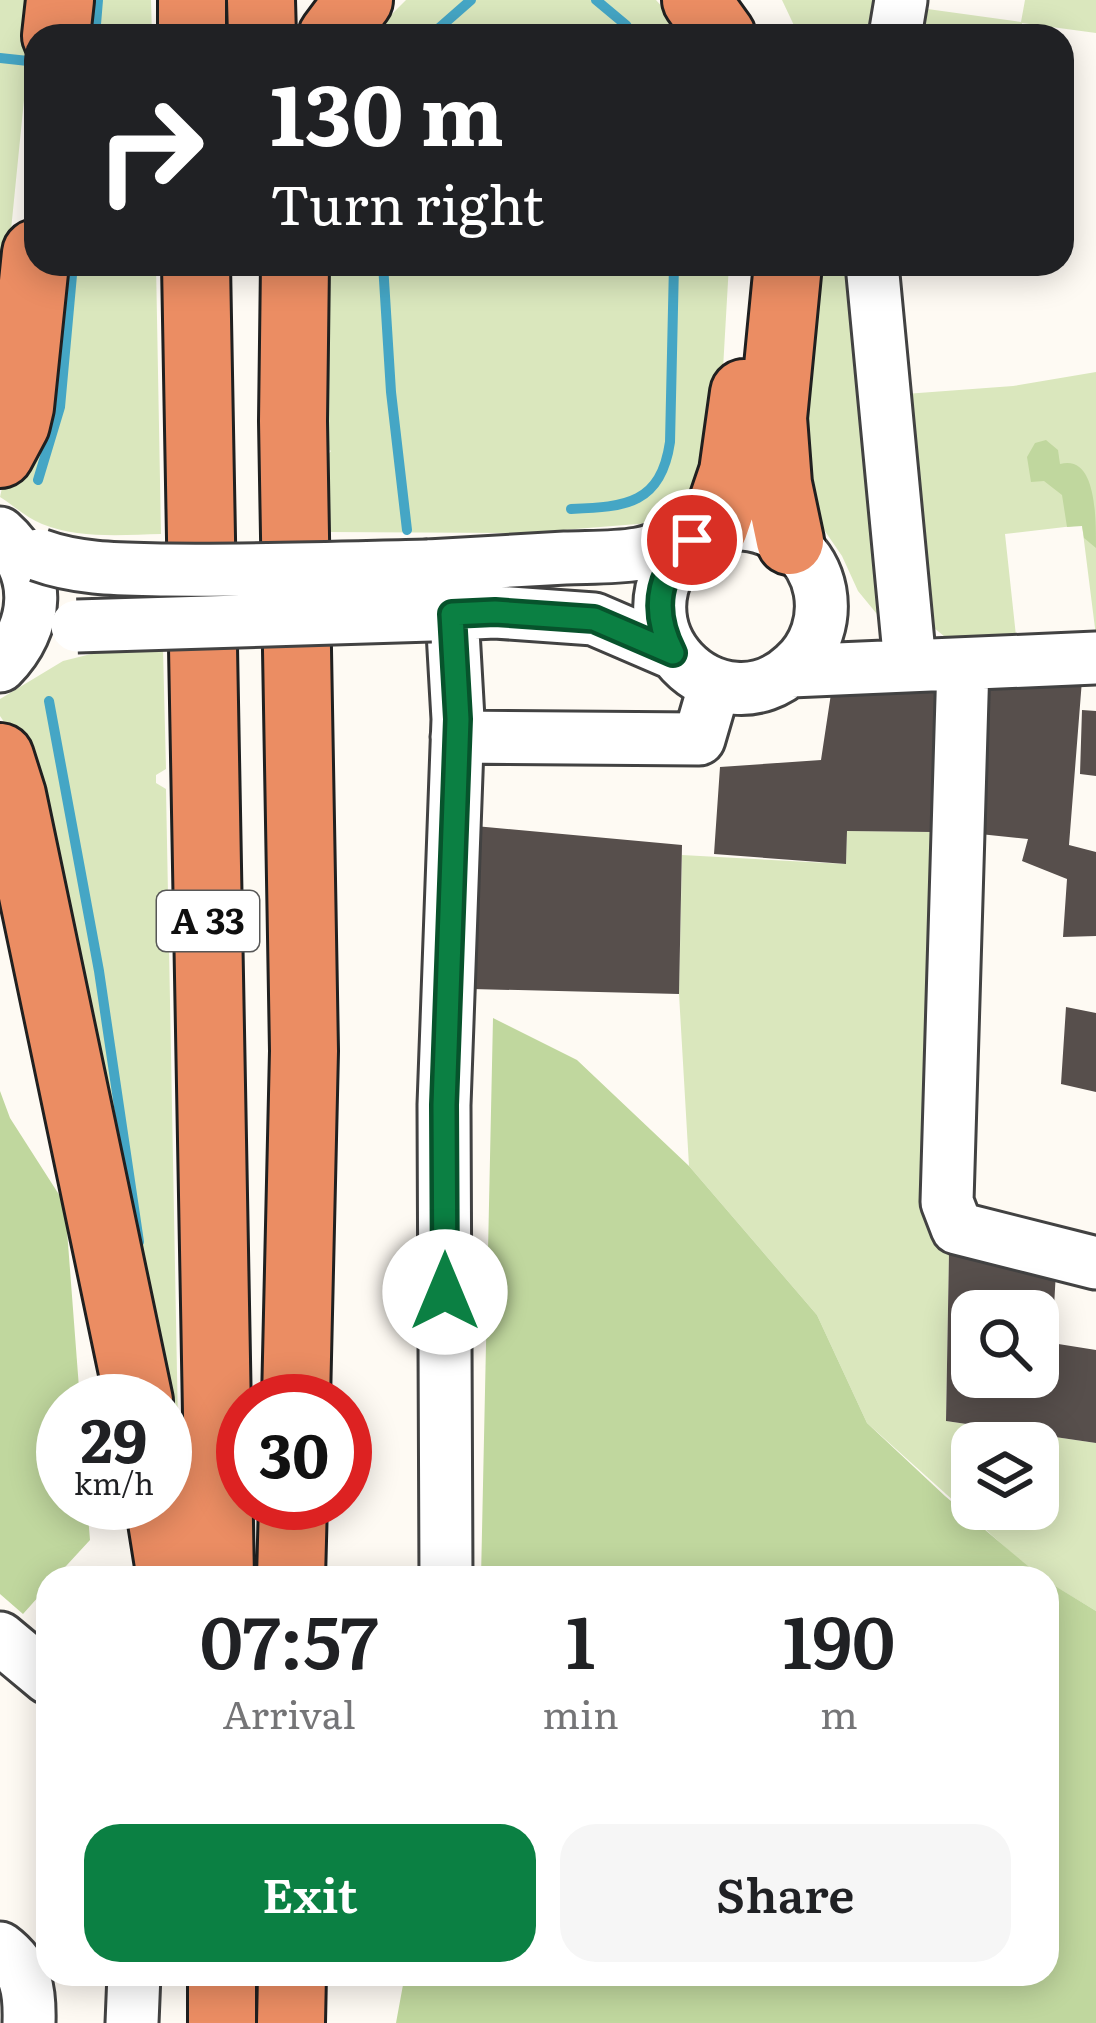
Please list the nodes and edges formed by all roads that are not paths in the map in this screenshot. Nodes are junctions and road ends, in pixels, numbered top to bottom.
1 (34, 276) edge
2 (196, 276) edge
3 (266, 276) edge
4 (295, 276) edge
5 (751, 276) edge
6 (787, 276) edge
7 (873, 276) edge
8 (0, 454) edge
9 (703, 534) junction
10 (13, 540) edge
11 (803, 558) junction
12 (437, 598) junction
13 (673, 653) junction
14 (1096, 658) edge
15 (7, 659) edge
16 (910, 664) junction
17 (963, 664) junction
18 (791, 671) junction
19 (715, 684) junction
20 (457, 737) junction
21 (0, 757) edge
22 (1096, 1263) edge
23 (133, 1374) edge
24 (290, 1374) edge
25 (292, 1374) edge
26 (163, 1530) edge
27 (291, 1530) edge
28 (169, 1566) edge
29 (220, 1566) edge
30 (291, 1566) edge
31 (446, 1566) edge
32 (0, 1638) edge
33 (36, 1668) edge
34 (0, 1948) edge
35 (134, 1986) edge
36 (194, 1986) edge
37 (222, 1986) edge
38 (292, 1986) edge
39 (28, 2023) edge
40 (132, 2023) edge
41 (193, 2023) edge
42 (222, 2023) edge
43 (291, 2023) edge

1 - 8 highway
2 - 29 highway, A 33
3 - 24 highway, A 33
4 - 25 highway
5 - 9 highway
6 - 11 highway
7 - 16 street
9 - 11 street
9 - 12 street
9 - 13 street
10 - 12 street, bridge
10 - 15 street
11 - 16 street
11 - 18 street
12 - 13 street
12 - 15 street, bridge
12 - 20 street
13 - 19 street
14 - 17 street
16 - 17 street
16 - 18 street
17 - 22 street
18 - 19 street
19 - 20 street
20 - 31 street
21 - 23 highway
26 - 28 highway
27 - 30 highway
32 - 33 street
34 - 39 street
35 - 40 street
36 - 41 highway
37 - 42 highway
38 - 43 highway

